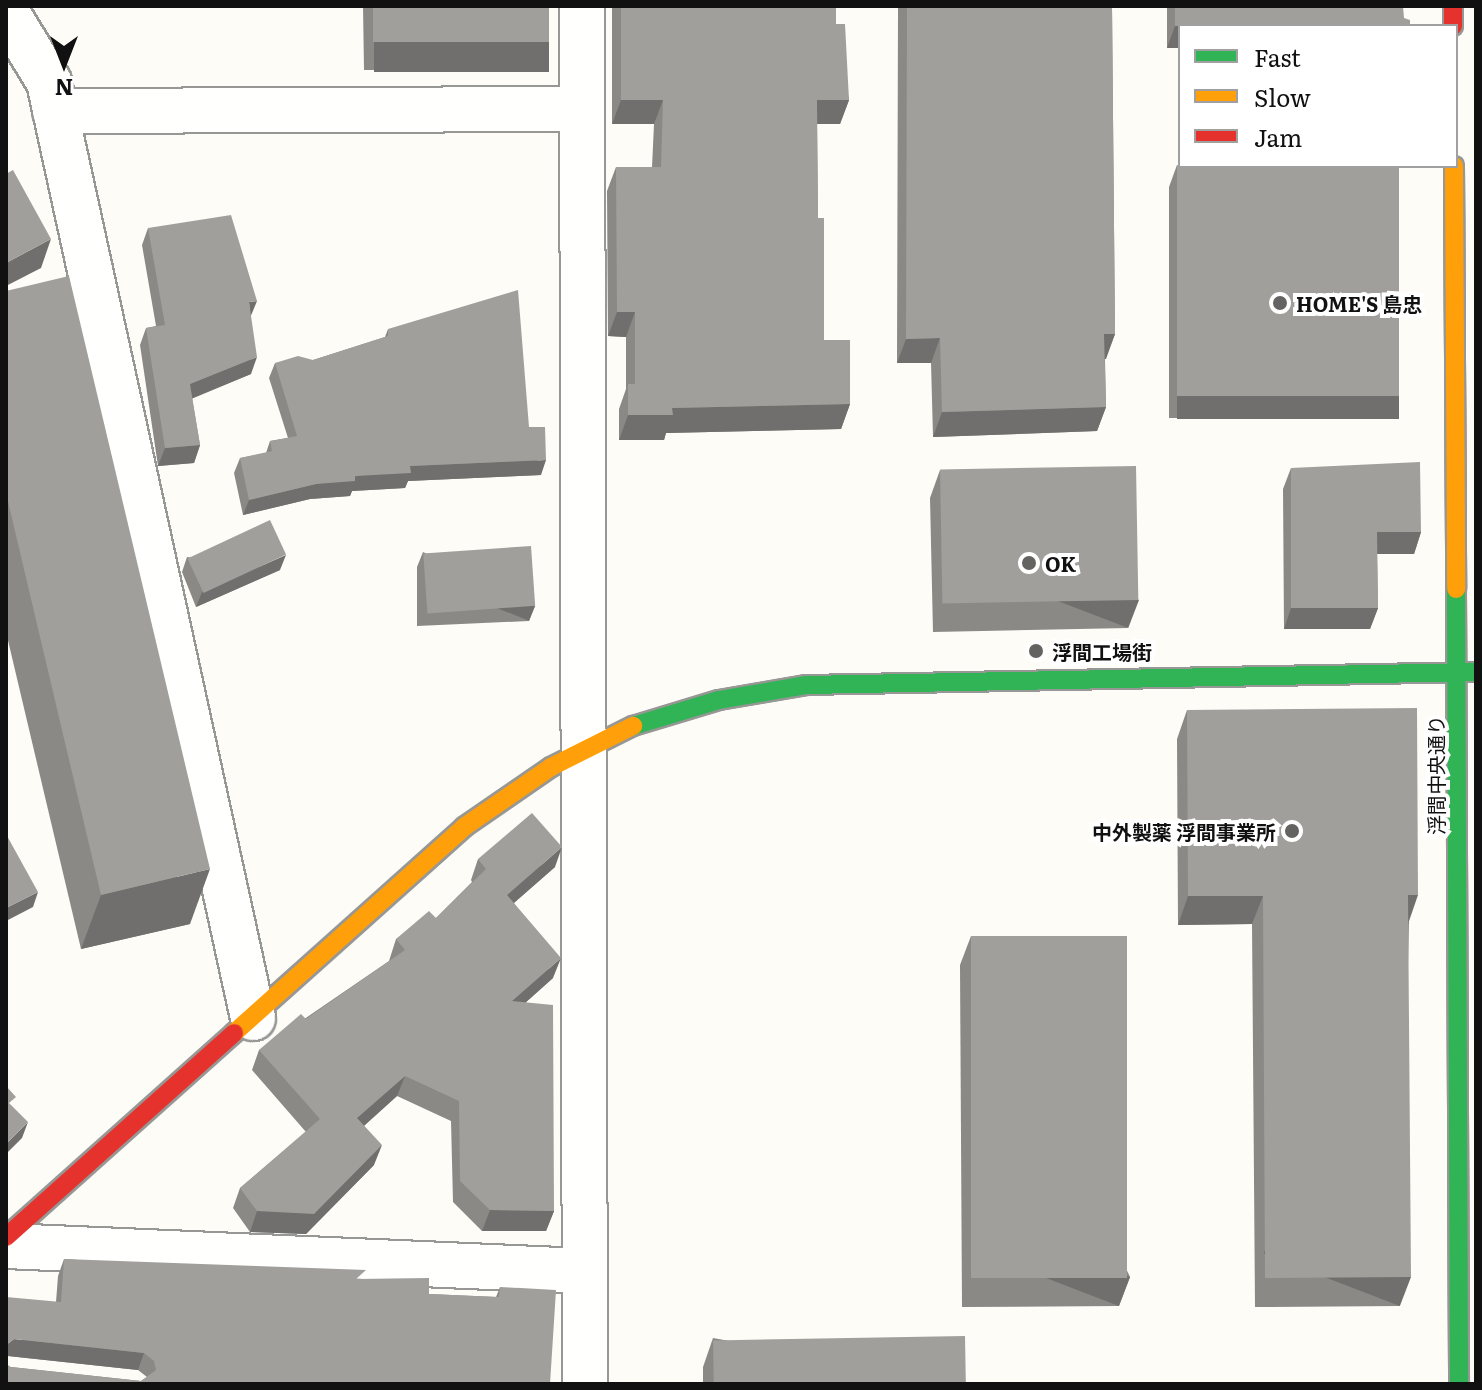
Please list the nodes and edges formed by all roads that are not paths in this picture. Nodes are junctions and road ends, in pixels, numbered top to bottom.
1 (582, 6) edge
2 (6, 11) edge
3 (582, 109) junction
4 (55, 111) junction
5 (1454, 168) edge
6 (1456, 672) junction
7 (1476, 672) edge
8 (584, 749) junction
9 (253, 1018) junction
10 (6, 1237) edge
11 (6, 1246) edge
12 (584, 1271) junction
13 (585, 1384) edge
14 (1459, 1384) edge

1 - 3 street
2 - 4 street
3 - 4 street
3 - 8 street
4 - 9 street
5 - 6 street, 浮間中央通り
6 - 7 street
6 - 8 street
6 - 14 street, 浮間中央通り
8 - 9 street
8 - 12 street
9 - 10 street
11 - 12 street
12 - 13 street

